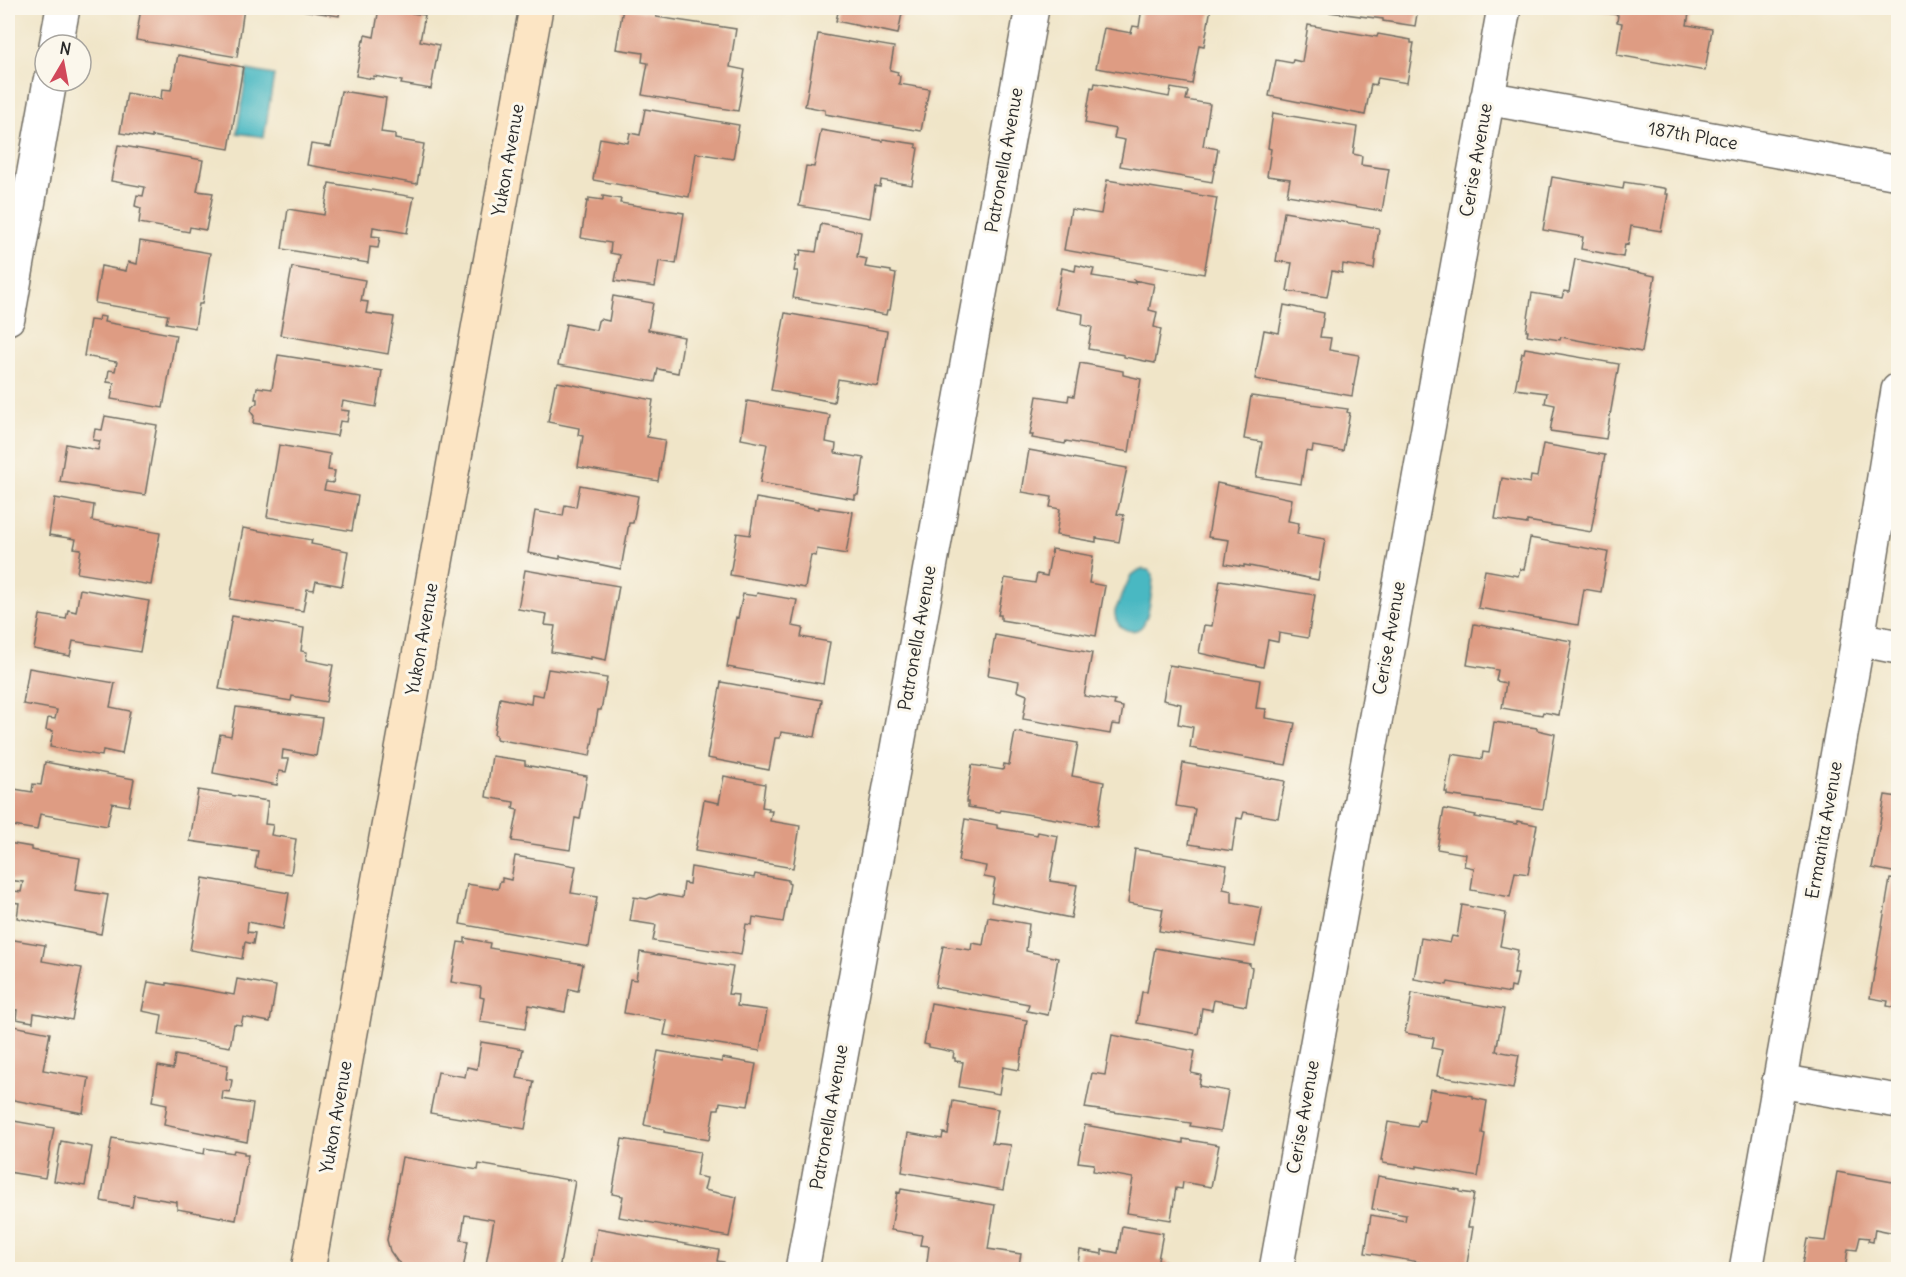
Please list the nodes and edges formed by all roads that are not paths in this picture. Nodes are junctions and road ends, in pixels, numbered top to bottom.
1 (63, 8) edge
2 (536, 8) edge
3 (1032, 8) edge
4 (1504, 8) edge
5 (58, 33) edge
6 (48, 93) edge
7 (1487, 98) junction
8 (1899, 173) edge
9 (8, 318) edge
10 (1899, 390) edge
11 (1858, 639) junction
12 (1899, 647) edge
13 (1779, 1081) junction
14 (1899, 1101) edge
15 (308, 1269) edge
16 (802, 1269) edge
17 (1276, 1269) edge
18 (1746, 1269) edge

1 - 5 street
2 - 15 street, Yukon Avenue
3 - 16 street, Patronella Avenue
4 - 7 street, Cerise Avenue
6 - 9 street
7 - 8 street, 187th Place
7 - 17 street, Cerise Avenue
10 - 11 street, Ermanita Avenue
11 - 12 street
11 - 13 street, Ermanita Avenue
13 - 14 street
13 - 18 street, Ermanita Avenue

